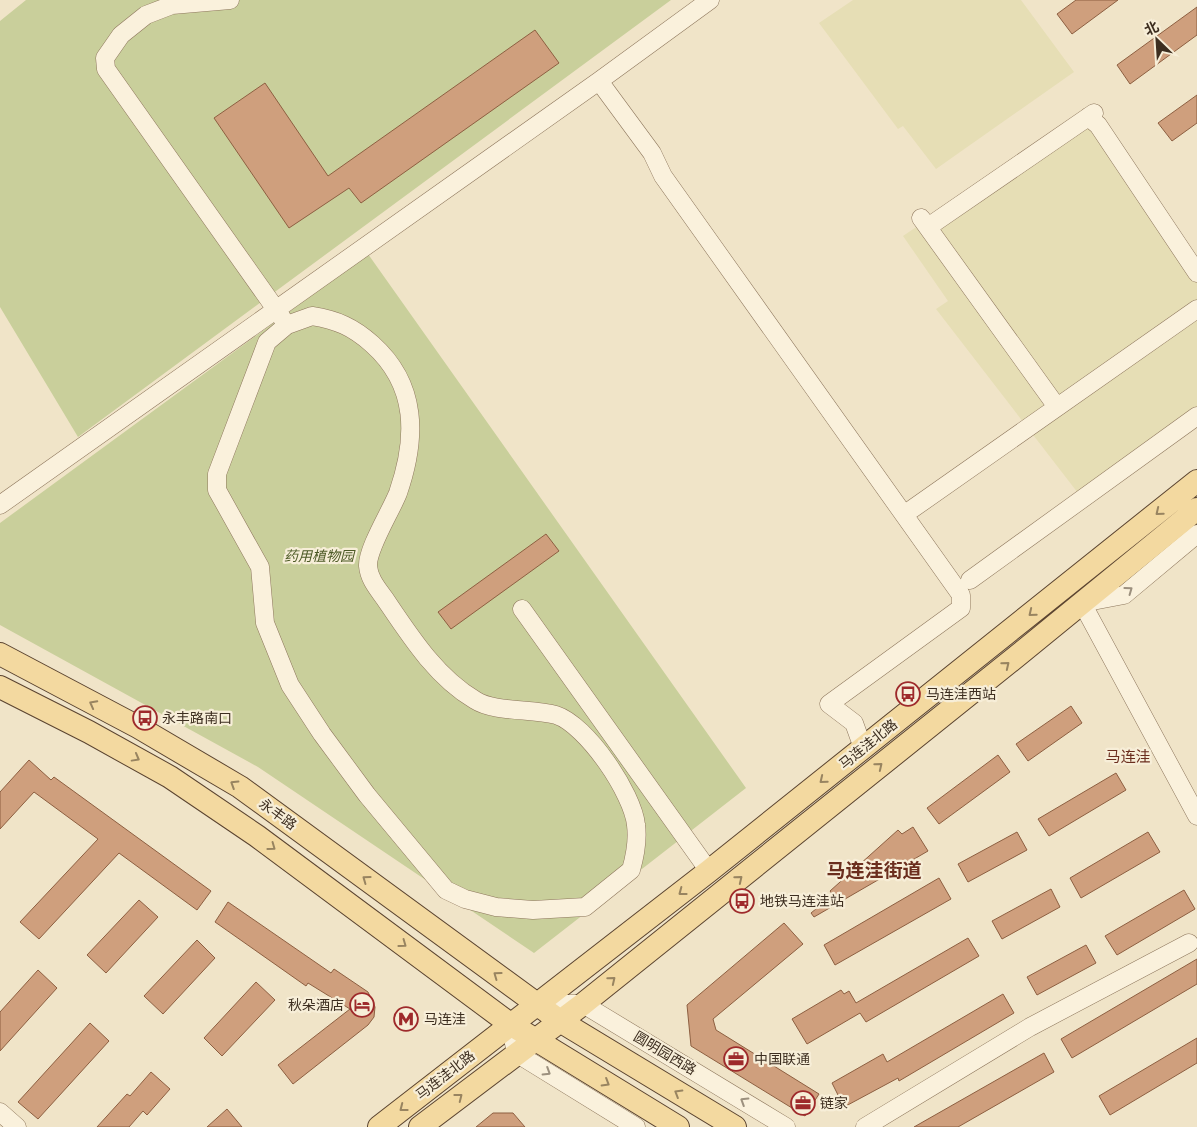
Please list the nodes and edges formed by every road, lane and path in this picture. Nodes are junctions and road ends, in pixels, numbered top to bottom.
1 (230, 0) edge
2 (710, 0) edge
3 (599, 81) junction
4 (1197, 273) edge
5 (276, 310) junction
6 (1197, 310) edge
7 (287, 325) junction
8 (1057, 407) junction
9 (1197, 416) edge
10 (1197, 481) edge
11 (0, 505) edge
12 (1197, 509) edge
13 (905, 514) junction
14 (1197, 534) edge
15 (970, 580) dead end
16 (1082, 603) junction
17 (522, 609) dead end
18 (0, 654) edge
19 (2, 691) edge
20 (863, 748) junction
21 (1197, 816) edge
22 (709, 871) junction
23 (1189, 943) dead end
24 (536, 1004) junction
25 (583, 1004) junction
26 (560, 1022) junction
27 (510, 1024) junction
28 (534, 1039) junction
29 (516, 1053) junction
30 (0, 1112) edge
31 (17, 1127) edge
32 (379, 1127) edge
33 (420, 1127) edge
34 (636, 1127) edge
35 (678, 1127) edge
36 (734, 1127) edge
37 (786, 1127) edge
38 (865, 1127) edge

1 - 5 street
2 - 3 street
3 - 5 street
3 - 13 street
4 - 8 street
5 - 7 street
5 - 11 street
6 - 8 street
7 - 7 street
8 - 13 street
9 - 15 street
10 -> 20 main road, 马连洼北路
12 - 16 main road, 马连洼北路
13 - 20 street
16 -> 14 street, 马连洼北路
16 - 21 street
25 -> 16 main road, 马连洼北路
17 - 22 street
24 -> 18 main road, 永丰路
19 -> 27 main road
20 -> 22 main road, 马连洼北路
22 -> 24 main road, 马连洼北路
23 - 38 street
24 - 25 street
24 - 26 main road, 永丰路
24 - 27 main road, 马连洼北路
25 - 26 main road, 马连洼北路
37 -> 25 street, 圆明园西路
26 - 28 main road, 马连洼北路
36 -> 26 main road, 圆明园西路
27 - 28 main road
27 - 29 street
27 -> 32 main road, 马连洼北路
28 - 29 main road, 马连洼北路
28 -> 35 main road
33 -> 29 main road, 马连洼北路
29 -> 34 street
30 - 31 street

